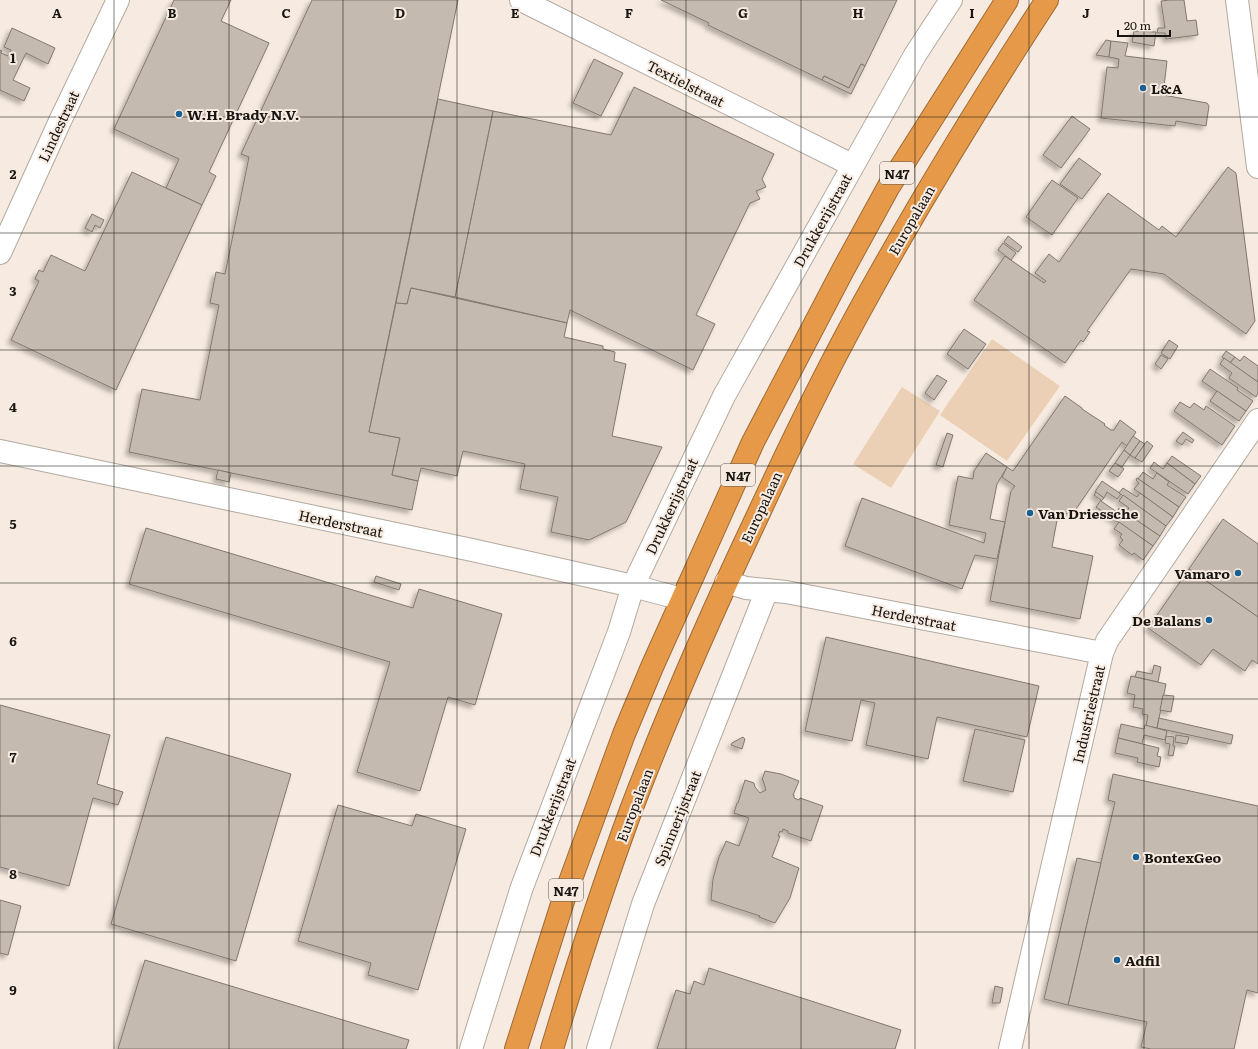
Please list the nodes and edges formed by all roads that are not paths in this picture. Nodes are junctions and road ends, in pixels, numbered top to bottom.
1 (118, 0) edge
2 (521, 0) edge
3 (951, 0) edge
4 (1006, 0) edge
5 (1047, 0) edge
6 (1237, 0) edge
7 (852, 165) junction
8 (1258, 167) edge
9 (0, 253) edge
10 (1258, 420) edge
11 (0, 451) edge
12 (726, 582) junction
13 (633, 586) junction
14 (767, 590) junction
15 (682, 599) junction
16 (1102, 653) junction
17 (471, 1049) edge
18 (516, 1049) edge
19 (552, 1049) edge
20 (598, 1049) edge
21 (1010, 1049) edge

1 - 9 street, Lindestraat
2 - 7 street, Textielstraat
3 - 7 street, Drukkerijstraat
4 - 15 highway, N47
5 - 12 highway, Europalaan / N47
6 - 8 street
7 - 13 street, Drukkerijstraat
10 - 16 street, Industriestraat
11 - 13 street, Herderstraat
12 - 14 street, Herderstraat
12 - 19 highway, Europalaan / N47
13 - 15 street, Herderstraat
13 - 17 street, Drukkerijstraat
14 - 16 street, Herderstraat
14 - 20 street, Spinnerijstraat
15 - 18 highway, N47
16 - 21 street, Industriestraat

